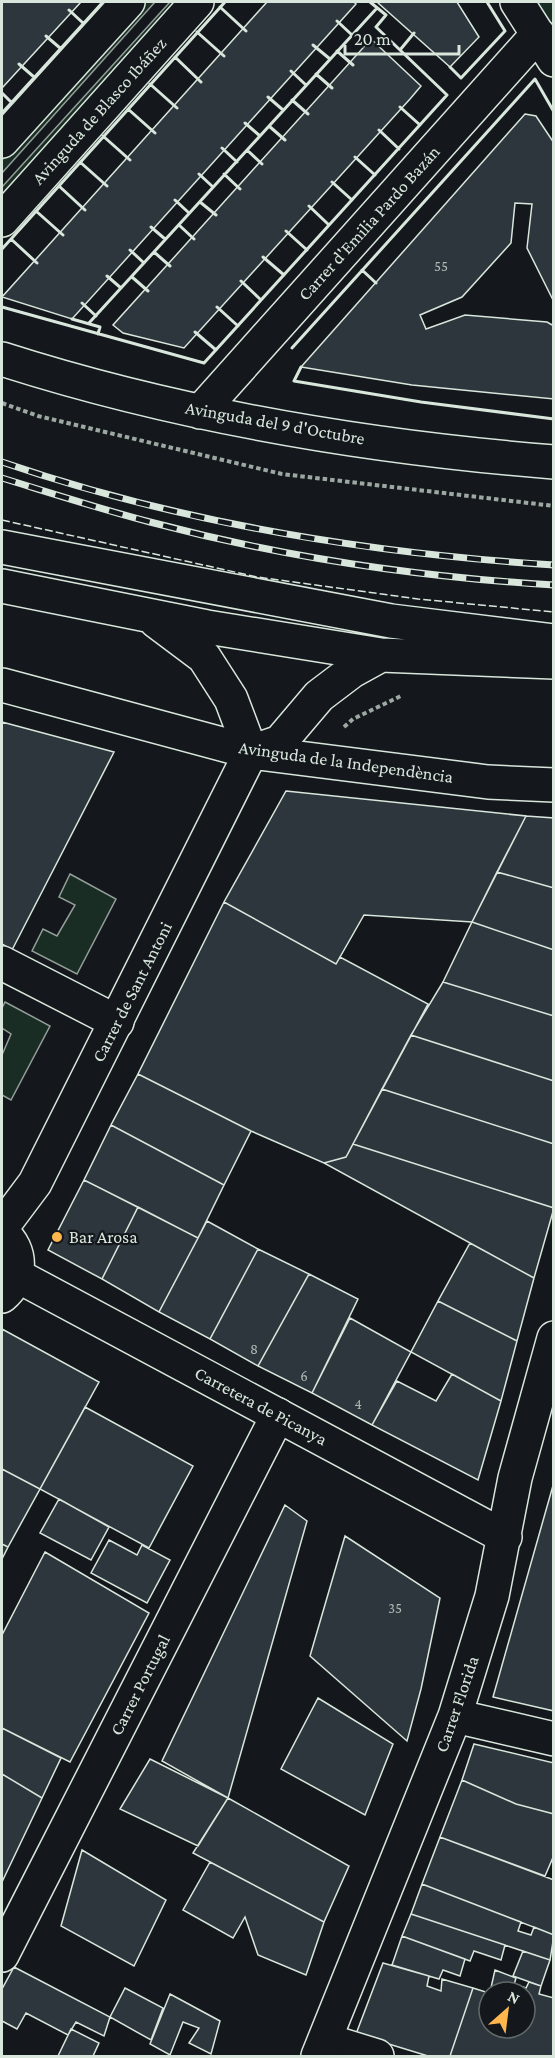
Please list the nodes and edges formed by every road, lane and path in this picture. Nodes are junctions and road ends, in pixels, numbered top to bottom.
1 (128, 2) edge
2 (197, 2) edge
3 (517, 2) edge
4 (546, 47) edge
5 (2, 141) edge
6 (2, 220) edge
7 (2, 359) edge
8 (200, 412) junction
9 (554, 462) edge
10 (2, 546) edge
11 (2, 586) edge
12 (150, 616) junction
13 (554, 641) edge
14 (381, 655) junction
15 (554, 662) edge
16 (2, 685) edge
17 (251, 752) junction
18 (554, 785) edge
19 (2, 963) edge
20 (117, 1022) junction
21 (2, 1227) edge
22 (2, 1233) edge
23 (9, 1286) edge
24 (554, 1338) edge
25 (278, 1415) junction
26 (505, 1537) junction
27 (455, 1716) junction
28 (554, 1739) edge
29 (2, 1955) edge
30 (321, 2048) edge
31 (377, 2056) edge

1 - 5 street
2 - 6 street, Avinguda de Blasco Ibáñez
3 - 4 street
4 - 8 street, Carrer d'Emilia Pardo Bazán
7 - 8 street, Avinguda del 9 d'Octubre
8 - 9 street, Avinguda del 9 d'Octubre
10 - 13 street
11 - 12 street
12 - 14 street
12 - 17 street
14 - 15 street
14 - 17 street
16 - 17 street, Avinguda de la Independència
17 - 18 street, Avinguda de la Independència
17 - 20 street, Carrer de Sant Antoni
19 - 20 street
20 - 21 street, Carrer de Sant Antoni
22 - 23 street
23 - 25 street, Carretera de Picanya
24 - 26 street, Carrer Florida
25 - 26 street, Carretera de Picanya
25 - 29 street, Carrer Portugal
26 - 27 street, Carrer Florida
27 - 28 street
27 - 30 street, Carrer Florida
30 - 31 street

